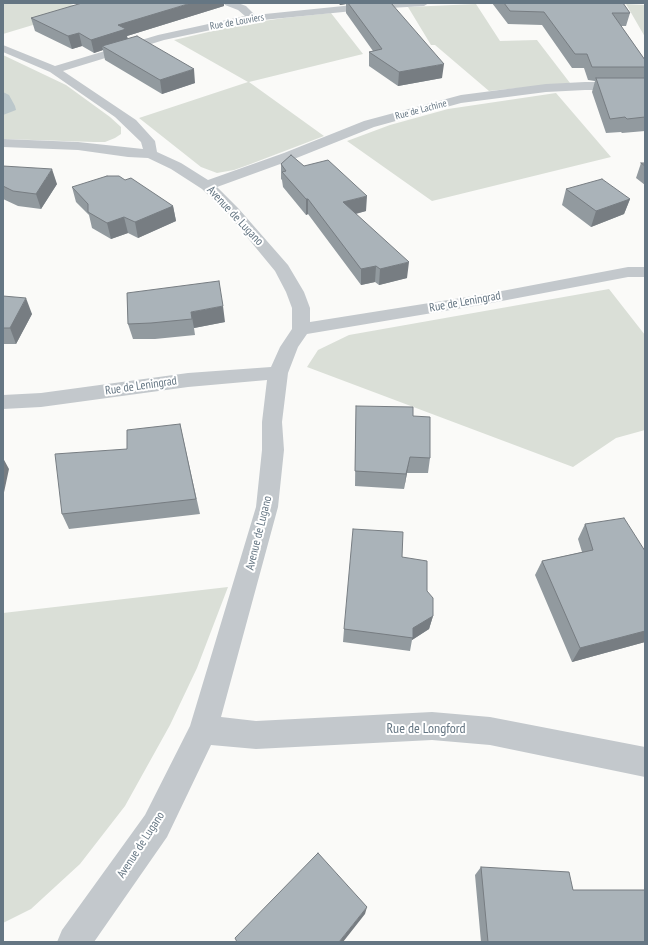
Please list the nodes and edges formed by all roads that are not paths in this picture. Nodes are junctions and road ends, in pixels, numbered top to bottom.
1 (229, 3) edge
2 (424, 3) edge
3 (253, 18) junction
4 (3, 48) edge
5 (54, 70) junction
6 (645, 86) edge
7 (3, 142) edge
8 (151, 154) junction
9 (207, 186) junction
10 (645, 260) edge
11 (628, 272) junction
12 (645, 272) edge
13 (301, 329) junction
14 (278, 373) junction
15 (3, 402) edge
16 (203, 730) junction
17 (645, 762) edge
18 (74, 942) edge

1 - 3 street
2 - 3 street, Rue de Louviers
3 - 5 street, Rue de Louviers
4 - 5 street
5 - 8 street
6 - 9 street, Rue de Lachine
7 - 8 street, Avenue de Lugano
8 - 9 street, Avenue de Lugano
9 - 13 street, Avenue de Lugano
10 - 11 street, Rue de Leningrad
11 - 12 street, Rue de Leningrad
11 - 13 street, Rue de Leningrad
13 - 14 street, Avenue de Lugano
14 - 15 street, Rue de Leningrad
14 - 16 street, Avenue de Lugano
16 - 17 street, Rue de Longford
16 - 18 street, Avenue de Lugano

